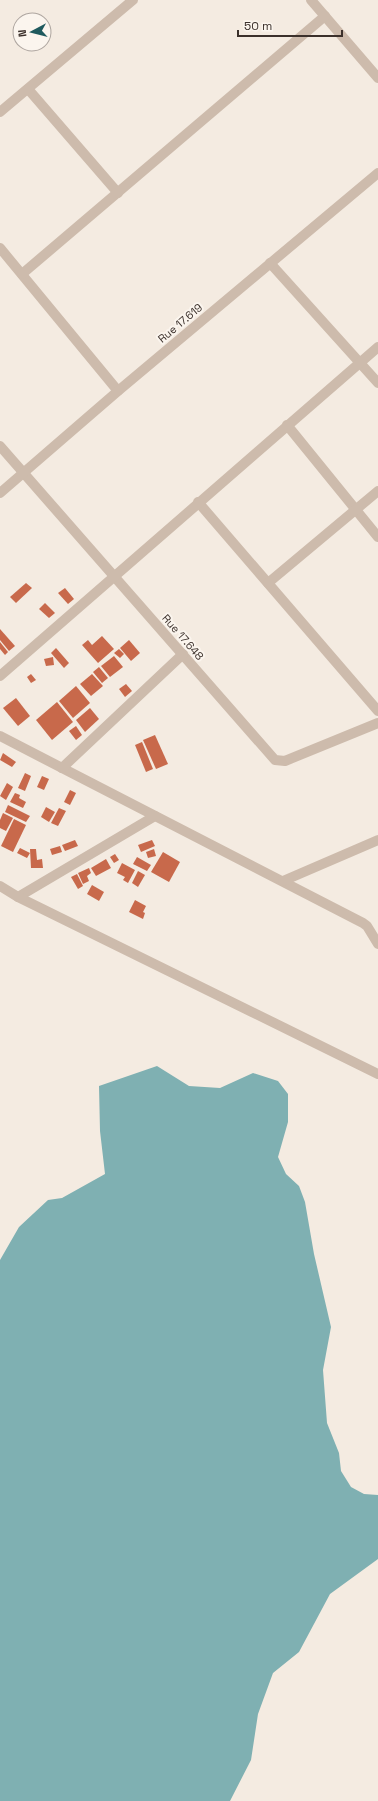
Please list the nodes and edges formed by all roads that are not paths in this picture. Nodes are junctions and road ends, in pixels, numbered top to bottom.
1 (133, 0) edge
2 (311, 0) edge
3 (325, 16) junction
4 (378, 78) edge
5 (28, 89) junction
6 (0, 112) edge
7 (378, 173) edge
8 (118, 193) junction
9 (0, 248) edge
10 (270, 263) junction
11 (22, 274) junction
12 (378, 347) edge
13 (360, 362) junction
14 (378, 383) edge
15 (118, 391) junction
16 (287, 425) junction
17 (0, 446) edge
18 (24, 473) junction
19 (378, 491) edge
20 (0, 493) edge
21 (198, 502) junction
22 (355, 510) junction
23 (378, 537) edge
24 (114, 576) junction
25 (268, 583) junction
26 (183, 654) junction
27 (0, 676) edge
28 (378, 711) edge
29 (378, 723) edge
30 (0, 736) edge
31 (62, 768) junction
32 (155, 816) junction
33 (378, 840) edge
34 (283, 882) junction
35 (0, 886) edge
36 (18, 897) junction
37 (378, 944) edge
38 (378, 1074) edge

1 - 5 street
2 - 3 street
3 - 4 street
3 - 8 street
5 - 6 street
5 - 8 street
7 - 10 street, Rue 17.619
8 - 11 street
9 - 11 street
10 - 13 street
10 - 15 street, Rue 17.619
11 - 15 street
12 - 13 street
13 - 14 street
13 - 16 street
15 - 18 street, Rue 17.619
16 - 21 street
16 - 22 street
17 - 18 street, Rue 17.648
18 - 20 street, Rue 17.619
18 - 24 street, Rue 17.648
19 - 22 street
21 - 24 street
21 - 25 street
22 - 23 street
22 - 25 street
24 - 26 street, Rue 17.648
24 - 27 street
25 - 28 street
26 - 29 street, Rue 17.648
26 - 31 street
30 - 31 street
31 - 32 street
32 - 34 street
32 - 36 street
33 - 34 street
34 - 37 street
35 - 36 street
36 - 38 street

